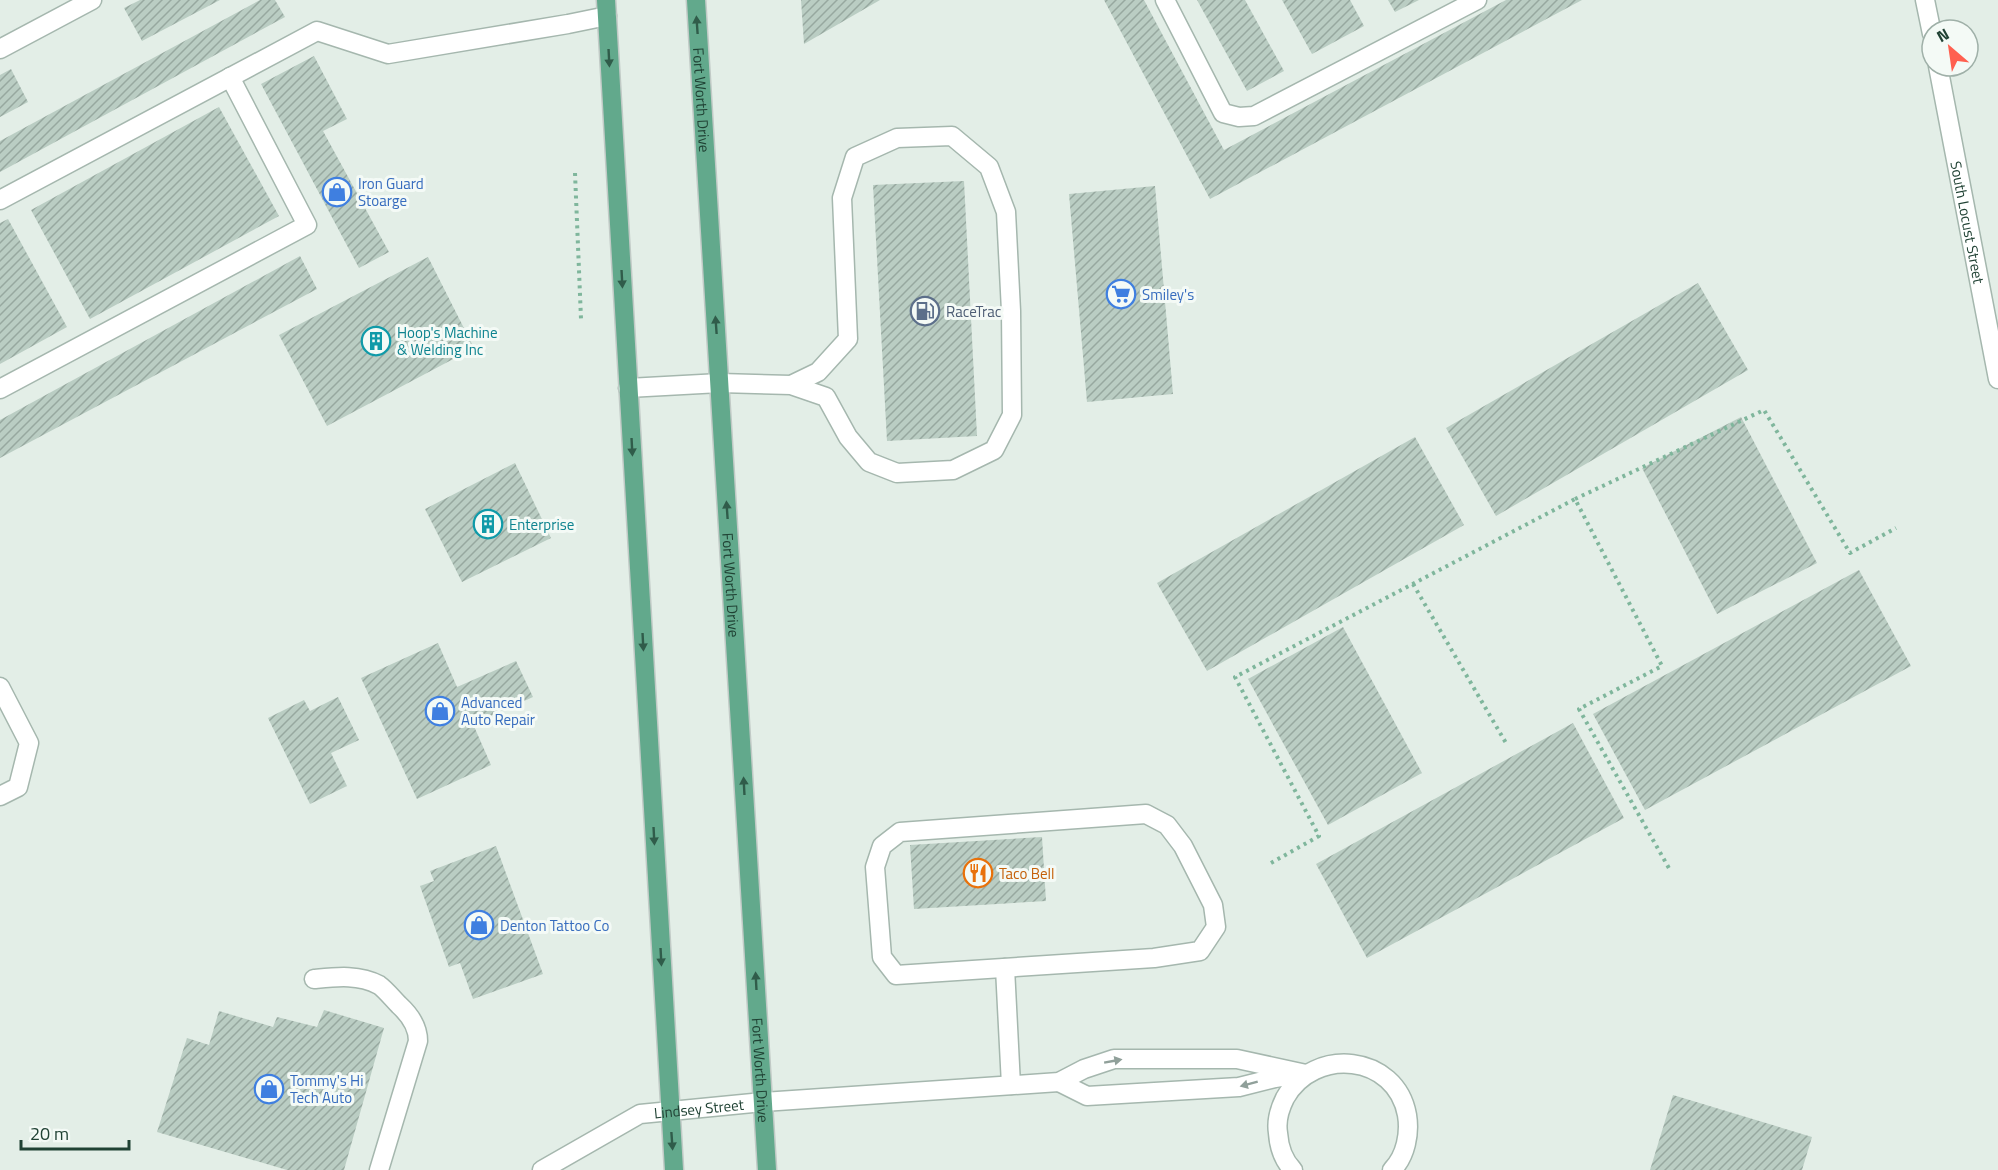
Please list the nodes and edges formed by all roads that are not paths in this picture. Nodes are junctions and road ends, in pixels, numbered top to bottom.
1 (92, 0) edge
2 (696, 0) edge
3 (1165, 0) edge
4 (1477, 0) edge
5 (1925, 0) edge
6 (606, 8) edge
7 (1929, 18) edge
8 (0, 49) edge
9 (230, 77) junction
10 (1940, 78) edge
11 (0, 200) edge
12 (1998, 379) edge
13 (720, 383) junction
14 (791, 385) junction
15 (628, 388) junction
16 (0, 389) edge
17 (0, 687) edge
18 (0, 796) edge
19 (1005, 968) junction
20 (314, 979) dead end
21 (1306, 1074) junction
22 (1059, 1082) junction
23 (1011, 1085) junction
24 (763, 1102) junction
25 (670, 1111) junction
26 (380, 1170) edge
27 (542, 1170) edge
28 (674, 1170) edge
29 (767, 1170) edge
30 (1293, 1170) edge
31 (1392, 1170) edge

1 - 8 street
13 -> 2 main road, Fort Worth Drive
3 - 4 street
5 - 7 street
6 - 9 street
6 -> 15 main road
9 - 11 street
9 - 16 street
10 - 12 street, South Locust Street
13 - 14 street
13 - 15 street
24 -> 13 main road, Fort Worth Drive
14 - 14 street
15 -> 25 main road
17 - 18 street
19 - 19 street
19 - 23 street
20 - 26 street
21 -> 22 street
22 -> 21 street
21 - 30 street
21 - 31 street
22 - 23 street, Lindsey Street
23 - 24 street, Lindsey Street
24 - 25 street, Lindsey Street
24 - 29 main road, Fort Worth Drive
25 - 27 street, Lindsey Street
25 -> 28 main road

